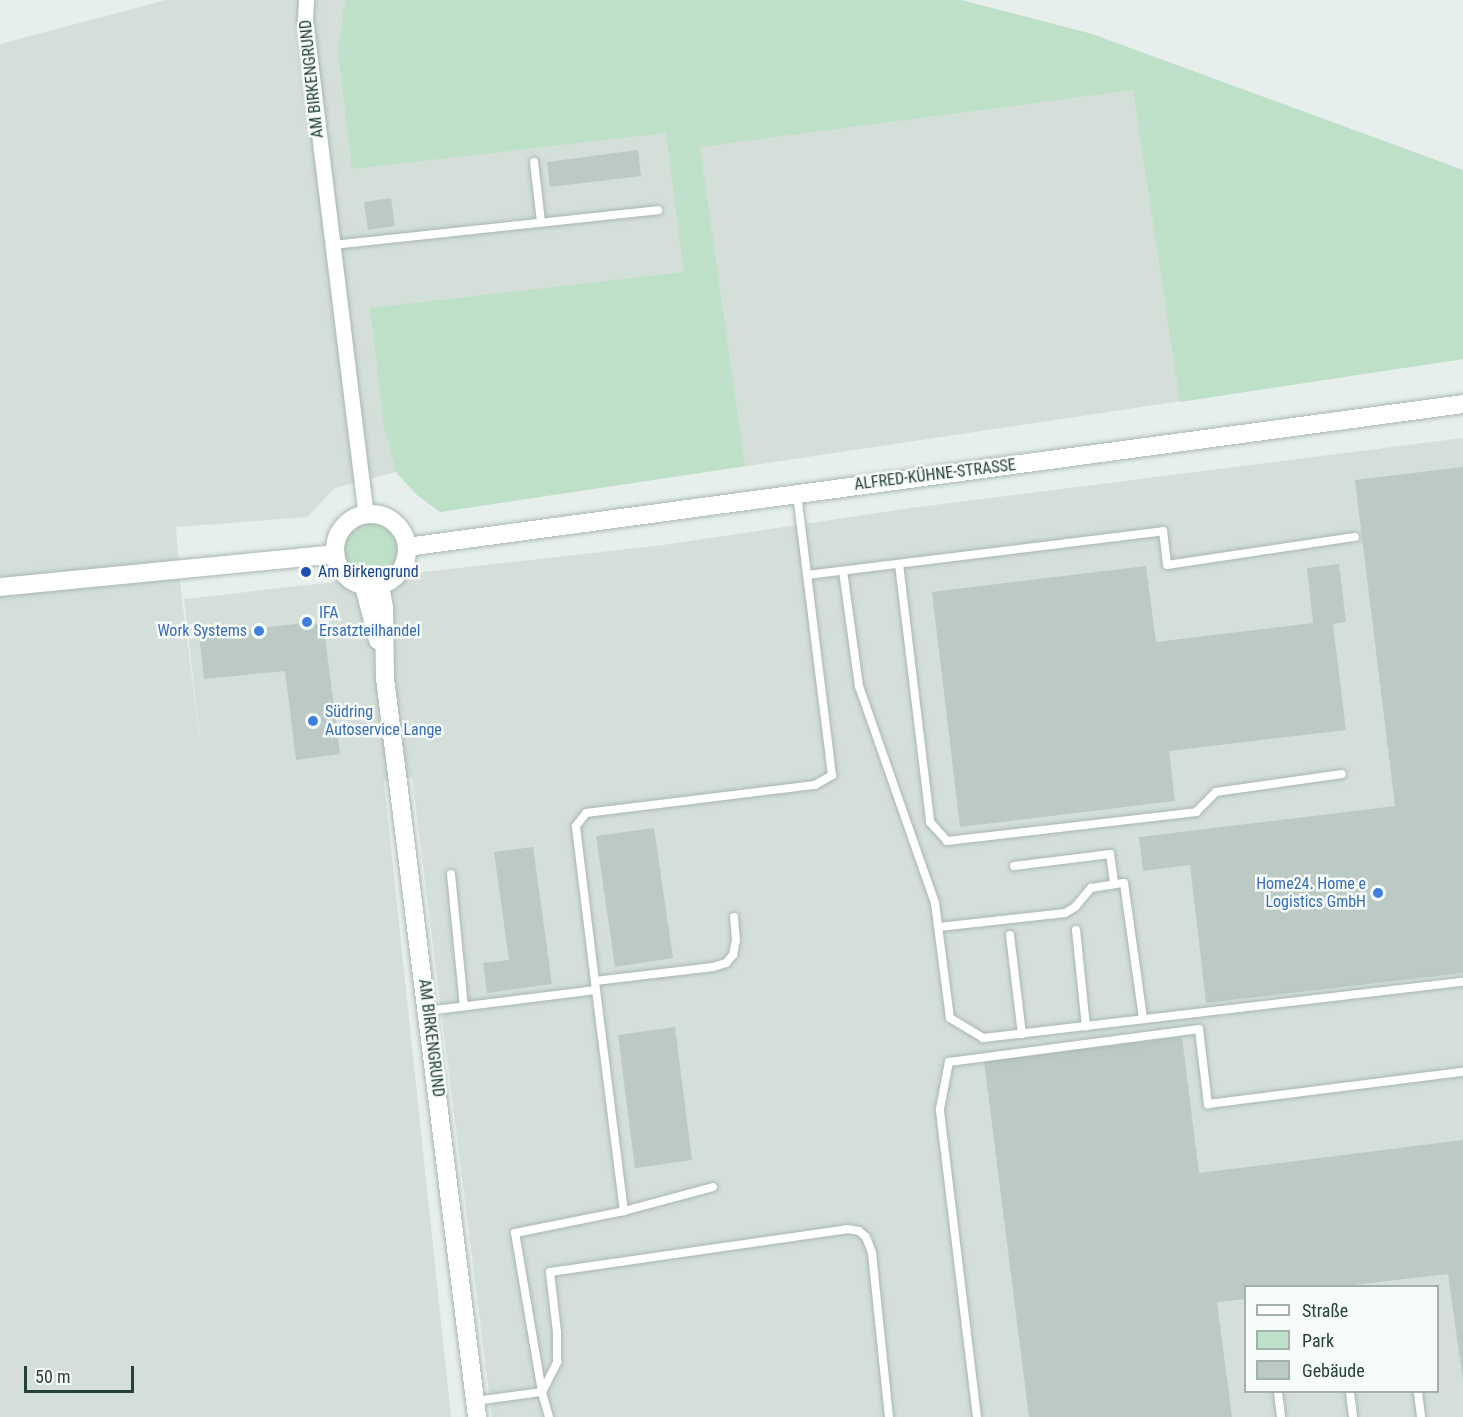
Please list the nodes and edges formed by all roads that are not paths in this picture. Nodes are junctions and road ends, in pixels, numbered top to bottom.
1 (306, 0) edge
2 (534, 162) dead end
3 (658, 210) dead end
4 (542, 222) junction
5 (332, 245) junction
6 (1463, 404) edge
7 (797, 493) junction
8 (366, 514) junction
9 (1355, 537) dead end
10 (407, 547) junction
11 (335, 554) junction
12 (899, 564) junction
13 (843, 571) junction
14 (807, 575) junction
15 (372, 586) junction
16 (0, 587) edge
17 (1342, 774) dead end
18 (1014, 866) dead end
19 (451, 874) dead end
20 (1114, 884) junction
21 (734, 917) dead end
22 (939, 927) junction
23 (1076, 930) dead end
24 (1010, 934) dead end
25 (1463, 982) edge
26 (595, 985) junction
27 (464, 1006) junction
28 (427, 1011) junction
29 (1143, 1019) junction
30 (1086, 1026) junction
31 (1022, 1034) junction
32 (1463, 1072) edge
33 (713, 1187) dead end
34 (624, 1210) junction
35 (542, 1392) junction
36 (1278, 1393) edge
37 (1350, 1393) edge
38 (1418, 1393) edge
39 (476, 1409) edge
40 (549, 1417) edge
41 (889, 1417) edge
42 (977, 1417) edge
43 (1281, 1417) edge
44 (1353, 1417) edge
45 (1421, 1417) edge

1 - 5 street, AM BIRKENGRUND
2 - 4 lane
3 - 4 lane
4 - 5 lane
5 - 8 street, AM BIRKENGRUND
6 - 7 main road, ALFRED-KÜHNE-STRASSE
7 - 10 main road, ALFRED-KÜHNE-STRASSE
7 - 14 lane
8 - 10 main road
8 - 11 main road
9 - 12 lane
10 - 15 main road
11 - 15 main road
11 - 16 main road
12 - 13 lane
12 - 17 lane
13 - 14 lane
13 - 22 lane
14 - 26 lane
15 - 28 main road, AM BIRKENGRUND
18 - 20 lane
19 - 27 lane
20 - 22 lane
20 - 29 lane
21 - 26 lane
22 - 31 lane
23 - 30 lane
24 - 31 lane
25 - 29 lane
26 - 27 lane
26 - 34 lane
27 - 28 lane
28 - 39 main road, AM BIRKENGRUND
29 - 30 lane
30 - 31 lane
32 - 42 lane
33 - 34 lane
34 - 35 lane
35 - 39 lane
35 - 40 lane
35 - 41 lane
36 - 43 lane
37 - 44 lane
38 - 45 lane

